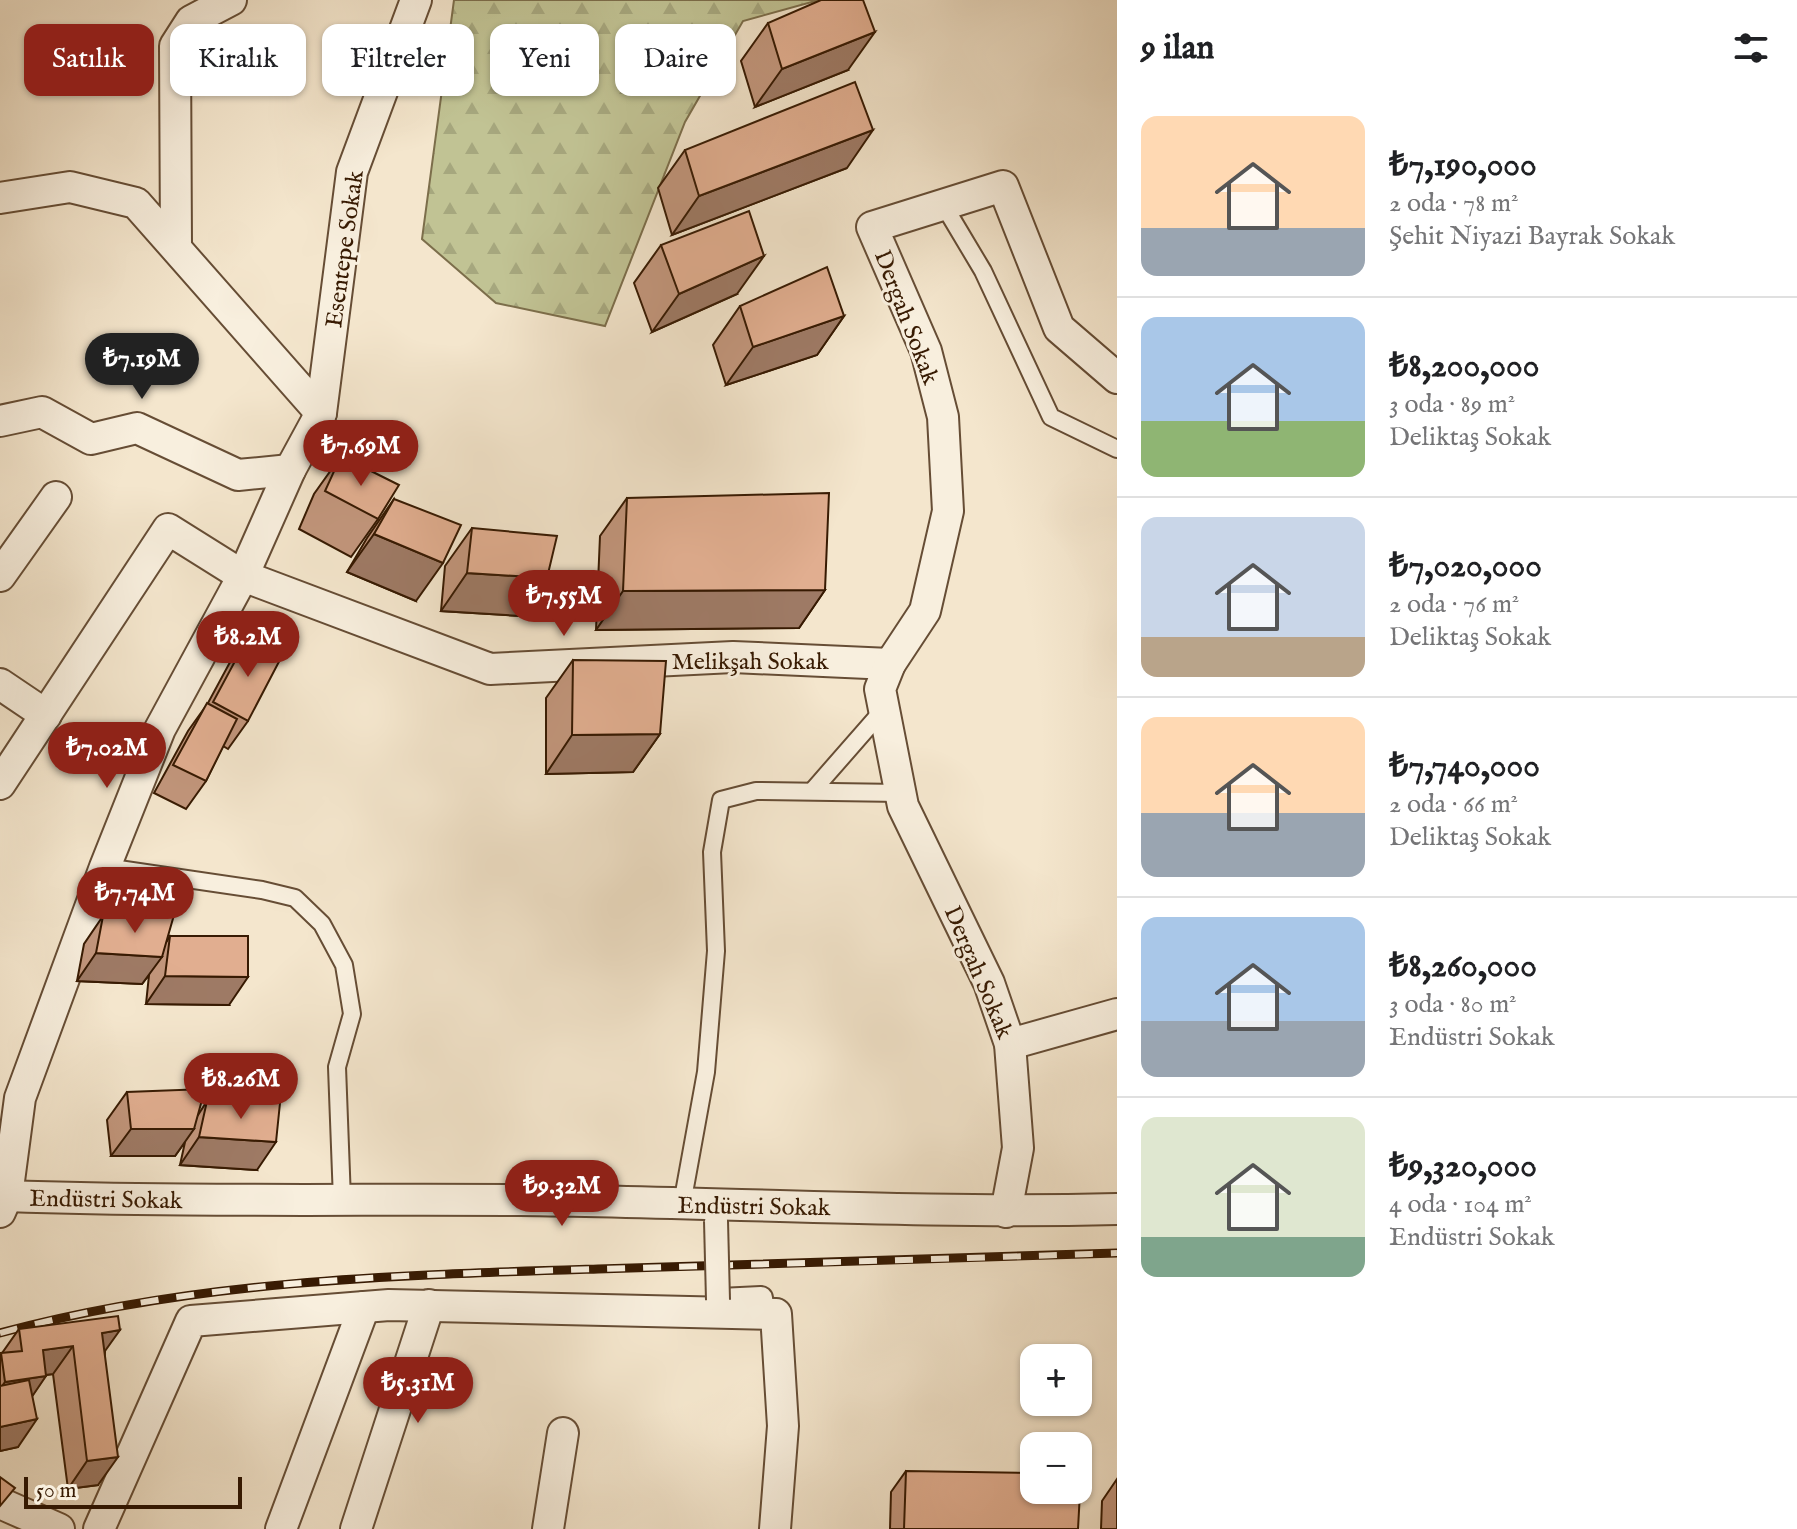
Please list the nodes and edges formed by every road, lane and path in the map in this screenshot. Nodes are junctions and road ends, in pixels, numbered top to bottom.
1 (231, 0) edge
2 (416, 0) edge
3 (0, 198) edge
4 (943, 204) junction
5 (176, 247) junction
6 (1117, 378) edge
7 (321, 413) junction
8 (0, 421) edge
9 (1117, 449) edge
10 (290, 470) junction
11 (56, 497) dead end
12 (0, 576) edge
13 (243, 576) junction
14 (890, 664) junction
15 (0, 684) edge
16 (884, 709) junction
17 (46, 715) junction
18 (2, 777) edge
19 (814, 789) junction
20 (901, 793) junction
21 (105, 867) junction
22 (1117, 1014) edge
23 (1010, 1044) junction
24 (342, 1200) junction
25 (4, 1204) edge
26 (682, 1204) junction
27 (1117, 1209) edge
28 (1006, 1212) junction
29 (716, 1213) junction
30 (429, 1305) junction
31 (364, 1307) junction
32 (763, 1315) junction
33 (563, 1433) dead end
34 (0, 1503) edge
35 (59, 1529) edge
36 (99, 1529) edge
37 (281, 1529) edge
38 (356, 1529) edge
39 (548, 1529) edge
40 (775, 1529) edge

1 - 5 street
2 - 7 street, Esentepe Sokak
3 - 5 street
4 - 6 street, Dergah Sokak
4 - 9 lane
4 - 14 street, Dergah Sokak
5 - 7 street
7 - 10 street
8 - 10 street
10 - 13 street
11 - 12 street
13 - 14 street, Melikşah Sokak
13 - 17 street, Melikşah Sokak
13 - 21 street
14 - 16 street, Dergah Sokak
15 - 17 street
16 - 19 lane
16 - 20 street, Dergah Sokak
17 - 18 street
19 - 20 lane
19 - 26 lane
20 - 23 street, Dergah Sokak
21 - 24 lane
21 - 25 street
22 - 23 street
23 - 28 street, Dergah Sokak
24 - 25 street, Endüstri Sokak
24 - 26 street, Endüstri Sokak
26 - 29 street, Endüstri Sokak
27 - 28 street, Endüstri Sokak
28 - 29 street, Endüstri Sokak
29 - 32 street, bridge
30 - 31 street
30 - 32 street
30 - 38 street
31 - 36 street
31 - 37 street
32 - 40 street
33 - 39 street
34 - 35 street

